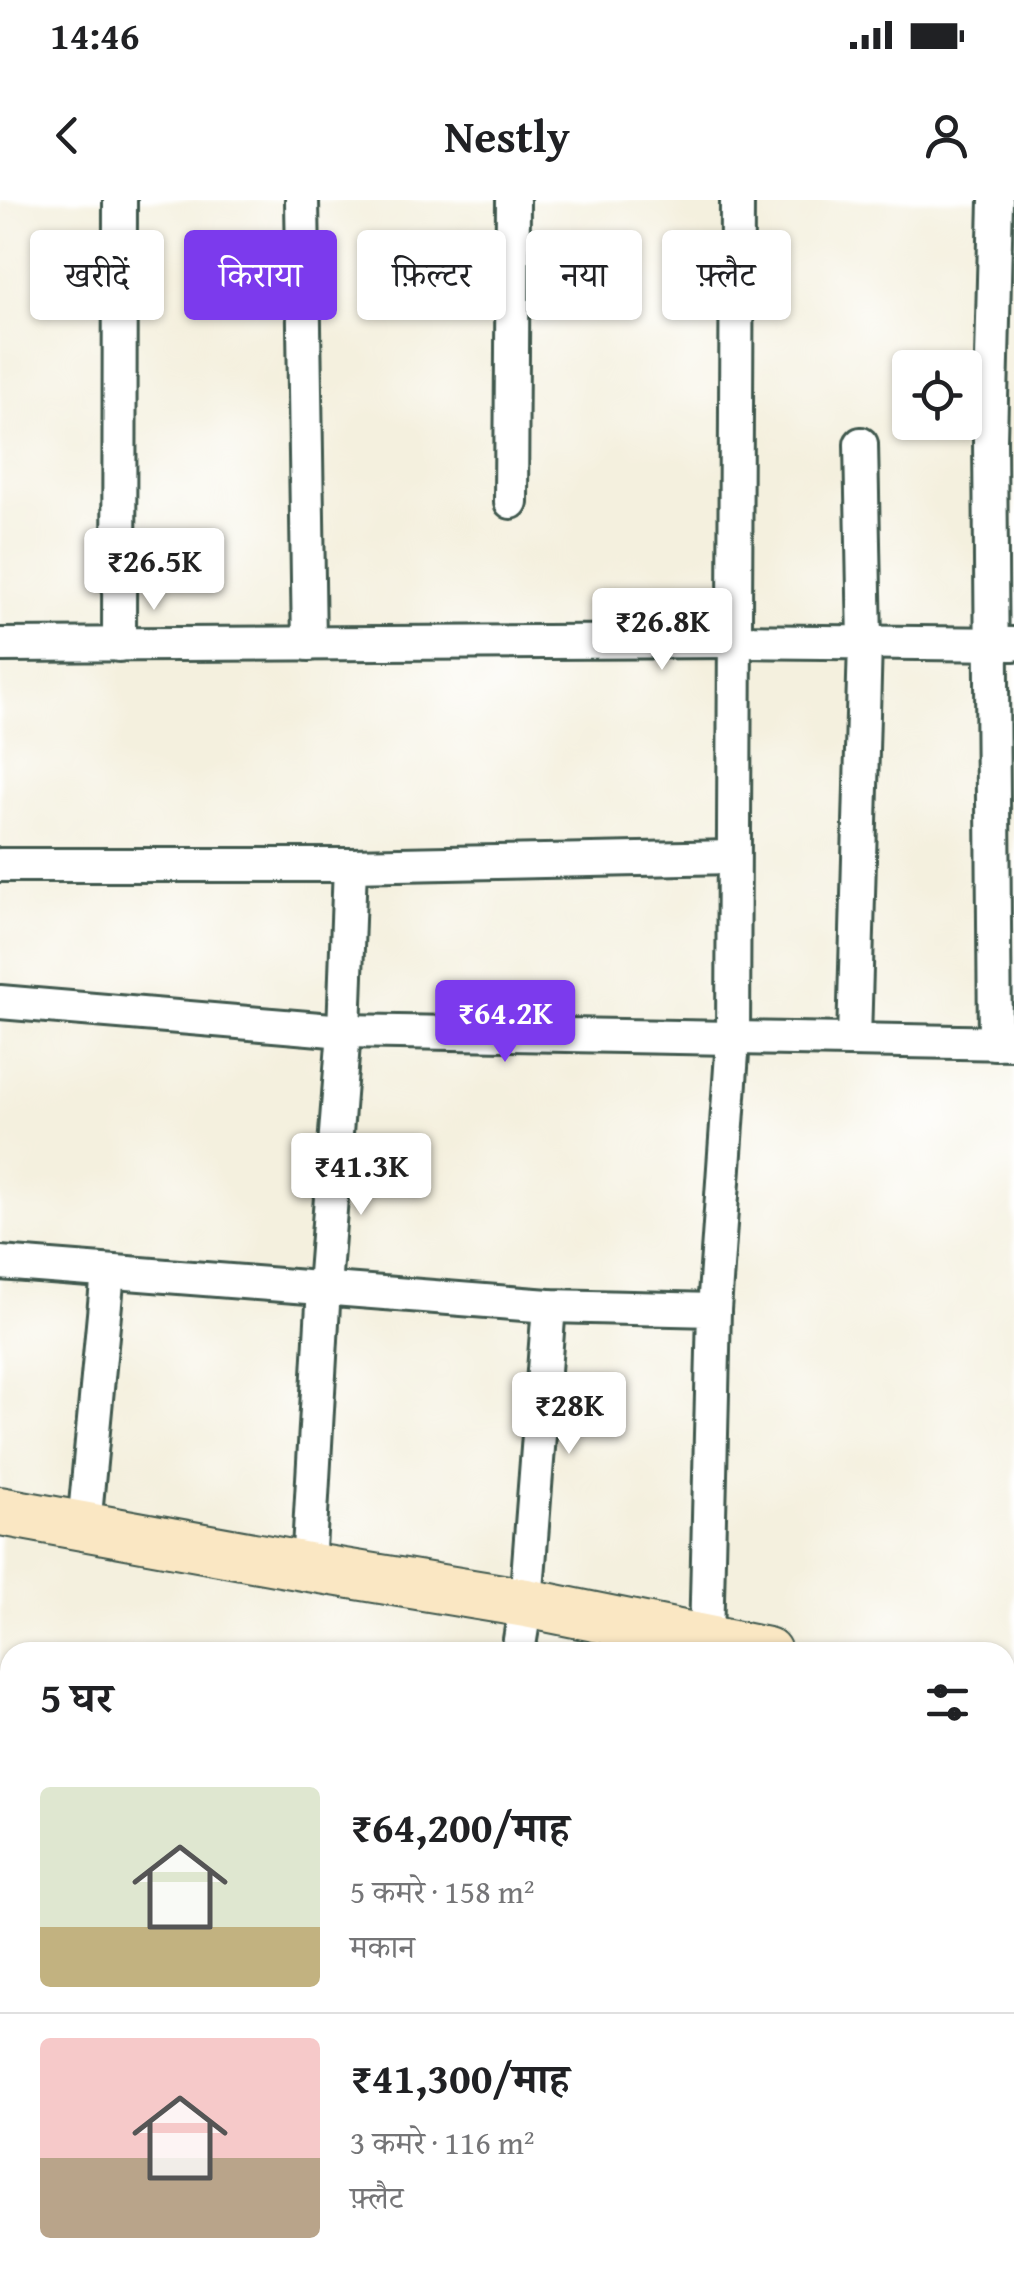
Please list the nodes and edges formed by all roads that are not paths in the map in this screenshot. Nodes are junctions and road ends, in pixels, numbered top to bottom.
1 (120, 200) edge
2 (302, 200) edge
3 (513, 200) edge
4 (737, 200) edge
5 (996, 200) edge
6 (1002, 434) edge
7 (861, 444) dead end
8 (510, 502) dead end
9 (734, 641) junction
10 (865, 642) junction
11 (119, 644) junction
12 (309, 644) junction
13 (1002, 644) edge
14 (0, 645) edge
15 (733, 857) junction
16 (0, 865) edge
17 (350, 865) junction
18 (0, 1002) edge
19 (344, 1031) junction
20 (733, 1039) junction
21 (854, 1040) junction
22 (1004, 1043) edge
23 (0, 1263) edge
24 (108, 1272) junction
25 (324, 1287) junction
26 (549, 1306) junction
27 (714, 1310) junction
28 (0, 1510) edge
29 (84, 1526) junction
30 (308, 1567) junction
31 (521, 1635) edge
32 (706, 1641) junction
33 (712, 1642) edge

1 - 11 street
2 - 12 street
3 - 8 street
4 - 9 street
5 - 6 street
6 - 13 street
7 - 10 street
9 - 10 street
9 - 12 street
9 - 15 street
10 - 13 street
10 - 21 street
11 - 12 street
11 - 14 street
13 - 22 street
15 - 17 street
15 - 20 street
16 - 17 street
17 - 19 street
18 - 19 street
19 - 20 street
19 - 25 street
20 - 21 street
20 - 27 street
21 - 22 street
23 - 24 street
24 - 25 street
24 - 29 street
25 - 26 street
25 - 30 street
26 - 27 street
26 - 31 street
27 - 32 street
28 - 29 street
29 - 30 street
30 - 31 street
31 - 32 street
32 - 33 street

